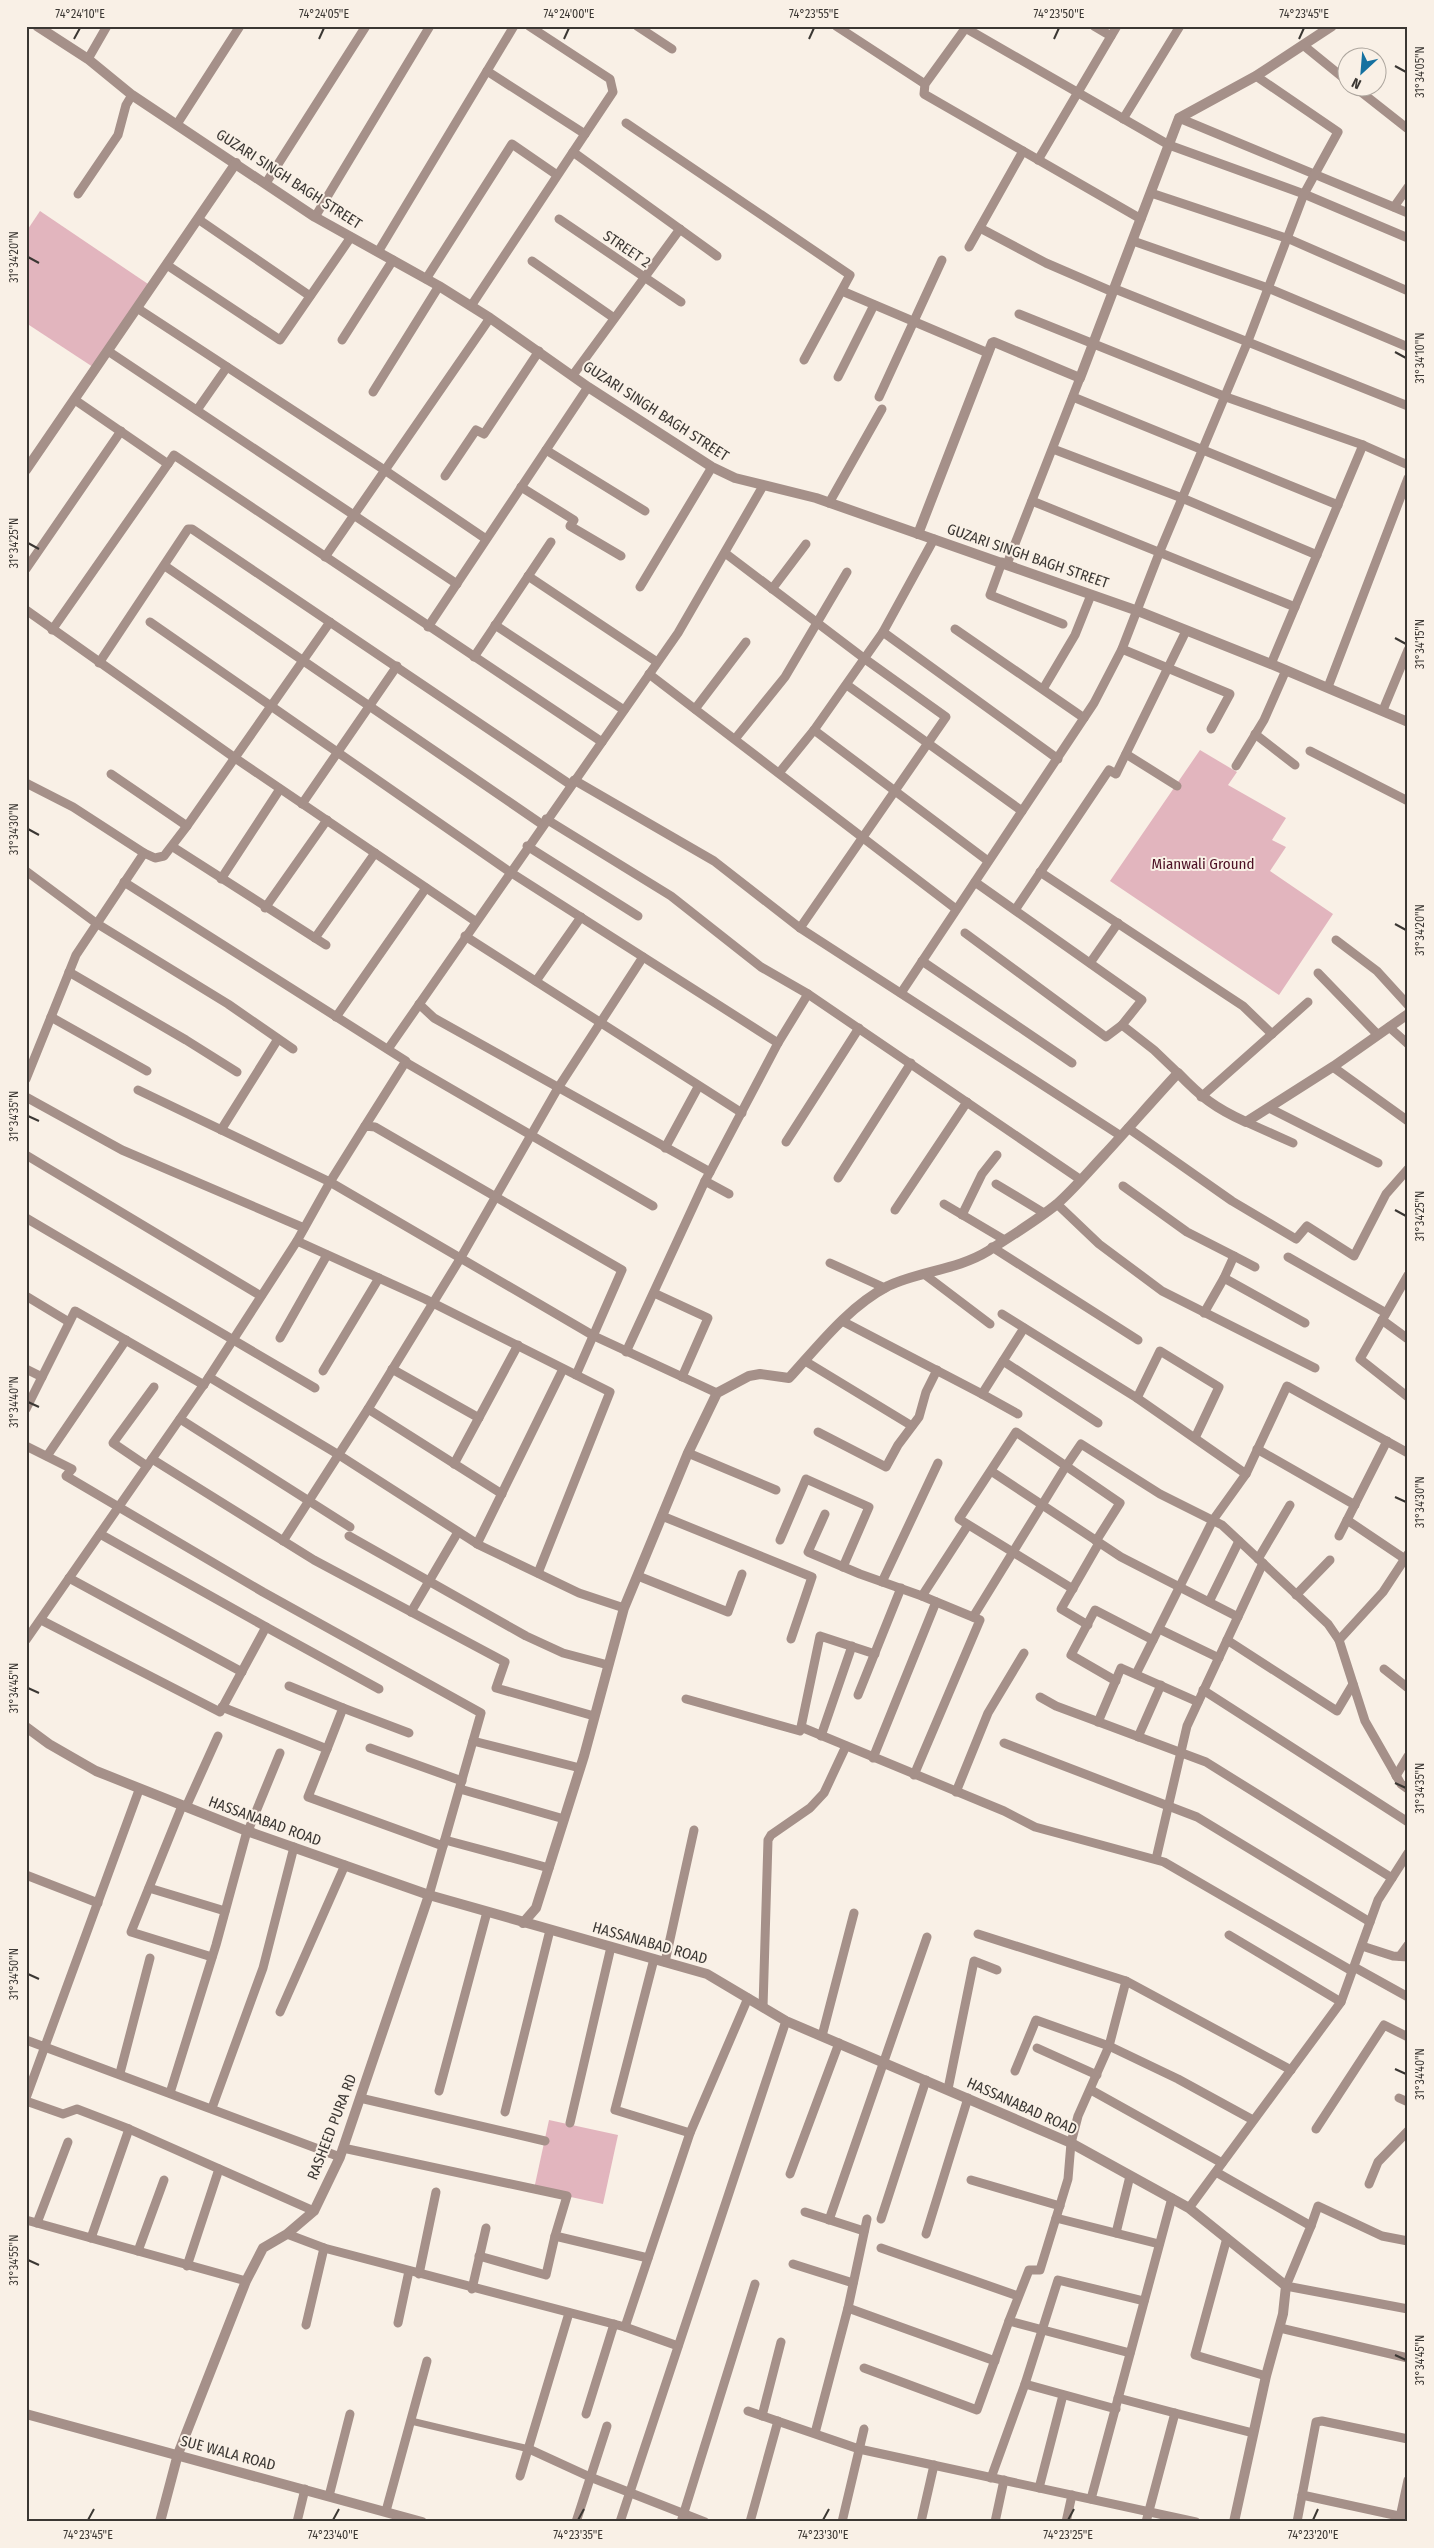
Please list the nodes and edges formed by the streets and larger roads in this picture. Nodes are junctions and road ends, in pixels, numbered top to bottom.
1 (38, 26) edge
2 (107, 26) edge
3 (240, 26) edge
4 (366, 26) edge
5 (430, 26) edge
6 (514, 26) edge
7 (529, 26) edge
8 (637, 26) edge
9 (836, 26) edge
10 (1094, 26) edge
11 (1117, 26) edge
12 (1180, 26) edge
13 (1332, 26) edge
14 (965, 27) edge
15 (1111, 36) junction
16 (1304, 46) junction
17 (672, 48) dead end
18 (88, 59) junction
19 (487, 71) junction
20 (1336, 72) edge
21 (1256, 76) junction
22 (925, 84) junction
23 (1077, 93) junction
24 (132, 95) junction
25 (1369, 98) edge
26 (1179, 118) junction
27 (1123, 119) junction
28 (626, 123) dead end
29 (177, 124) junction
30 (1408, 129) edge
31 (585, 134) junction
32 (1169, 146) junction
33 (1023, 151) junction
34 (573, 152) junction
35 (1038, 160) junction
36 (236, 163) junction
37 (1314, 172) junction
38 (557, 175) junction
39 (266, 183) junction
40 (1408, 187) edge
41 (1151, 193) junction
42 (78, 194) dead end
43 (1304, 194) junction
44 (1394, 207) junction
45 (1408, 213) edge
46 (315, 217) junction
47 (198, 219) junction
48 (559, 219) dead end
49 (1141, 219) junction
50 (980, 228) junction
51 (680, 229) junction
52 (351, 237) junction
53 (1408, 238) edge
54 (1289, 239) junction
55 (1133, 241) junction
56 (969, 247) dead end
57 (378, 252) junction
58 (717, 256) dead end
59 (393, 260) junction
60 (942, 260) dead end
61 (532, 261) dead end
62 (166, 265) junction
63 (644, 277) junction
64 (426, 279) junction
65 (438, 286) junction
66 (1268, 288) junction
67 (842, 291) junction
68 (1114, 291) junction
69 (1408, 291) edge
70 (310, 296) junction
71 (681, 302) dead end
72 (874, 305) junction
73 (471, 306) junction
74 (137, 308) junction
75 (1019, 314) dead end
76 (490, 318) junction
77 (614, 318) junction
78 (914, 322) junction
79 (342, 340) dead end
80 (1248, 341) junction
81 (1093, 345) junction
82 (1408, 347) edge
83 (108, 351) junction
84 (539, 351) junction
85 (988, 353) junction
86 (804, 360) dead end
87 (228, 367) junction
88 (573, 375) junction
89 (838, 377) dead end
90 (1080, 378) junction
91 (588, 386) junction
92 (373, 392) dead end
93 (879, 397) dead end
94 (1073, 397) junction
95 (1226, 397) junction
96 (75, 400) junction
97 (1408, 406) edge
98 (882, 409) dead end
99 (196, 410) junction
100 (121, 431) junction
101 (1364, 445) junction
102 (1052, 448) junction
103 (1202, 449) junction
104 (546, 450) junction
105 (168, 464) junction
106 (1408, 465) edge
107 (712, 467) junction
108 (26, 470) edge
109 (386, 471) junction
110 (445, 476) dead end
111 (1408, 478) edge
112 (763, 486) junction
113 (521, 487) junction
114 (1182, 498) junction
115 (1032, 501) junction
116 (829, 503) junction
117 (1338, 505) junction
118 (645, 511) dead end
119 (354, 516) junction
120 (918, 534) junction
121 (486, 539) junction
122 (934, 539) junction
123 (551, 542) dead end
124 (806, 544) dead end
125 (1160, 551) junction
126 (724, 553) junction
127 (1317, 555) junction
128 (621, 556) dead end
129 (325, 557) junction
130 (1005, 563) junction
131 (165, 566) junction
132 (26, 569) edge
133 (847, 572) dead end
134 (528, 576) junction
135 (456, 584) junction
136 (640, 587) dead end
137 (772, 589) junction
138 (1091, 595) junction
139 (1296, 607) junction
140 (26, 610) edge
141 (1138, 611) junction
142 (150, 622) dead end
143 (330, 622) junction
144 (818, 623) junction
145 (1063, 624) dead end
146 (495, 625) junction
147 (428, 627) junction
148 (52, 630) junction
149 (956, 630) dead end
150 (1186, 631) junction
151 (883, 632) junction
152 (746, 642) dead end
153 (1122, 649) junction
154 (1408, 650) edge
155 (474, 657) junction
156 (304, 659) junction
157 (865, 659) junction
158 (657, 662) junction
159 (99, 663) junction
160 (1271, 664) junction
161 (397, 666) junction
162 (1169, 669) junction
163 (1286, 670) junction
164 (649, 674) junction
165 (847, 685) junction
166 (1328, 688) junction
167 (1043, 689) junction
168 (370, 705) junction
169 (270, 707) junction
170 (695, 709) junction
171 (624, 710) junction
172 (1383, 710) junction
173 (1084, 718) junction
174 (1408, 722) edge
175 (1211, 729) dead end
176 (814, 730) junction
177 (1256, 734) junction
178 (735, 739) junction
179 (602, 742) junction
180 (928, 743) junction
181 (1310, 752) dead end
182 (337, 753) junction
183 (1126, 754) junction
184 (235, 758) junction
185 (1058, 758) junction
186 (1295, 765) dead end
187 (1236, 766) dead end
188 (779, 773) junction
189 (111, 774) dead end
190 (573, 782) junction
191 (27, 785) edge
192 (1177, 786) dead end
193 (280, 789) junction
194 (895, 790) junction
195 (1408, 801) edge
196 (302, 804) junction
197 (1022, 811) junction
198 (327, 820) junction
199 (544, 822) junction
200 (187, 826) junction
201 (862, 836) junction
202 (528, 846) junction
203 (172, 847) junction
204 (144, 853) junction
205 (375, 853) junction
206 (988, 861) junction
207 (26, 871) edge
208 (510, 872) junction
209 (1040, 872) junction
210 (221, 879) junction
211 (124, 882) junction
212 (975, 882) junction
213 (426, 888) junction
214 (265, 908) junction
215 (956, 910) junction
216 (1015, 910) junction
217 (638, 916) dead end
218 (581, 917) junction
219 (475, 921) junction
220 (96, 923) junction
221 (1118, 923) junction
222 (800, 928) junction
223 (965, 932) dead end
224 (465, 936) junction
225 (315, 938) junction
226 (1336, 940) dead end
227 (326, 945) dead end
228 (643, 957) junction
229 (922, 962) junction
230 (1090, 963) junction
231 (69, 972) junction
232 (1318, 973) dead end
233 (536, 981) junction
234 (901, 993) junction
235 (808, 994) junction
236 (1308, 1002) dead end
237 (418, 1004) junction
238 (1408, 1005) edge
239 (1408, 1014) edge
240 (51, 1017) junction
241 (336, 1017) junction
242 (601, 1023) junction
243 (1122, 1025) junction
244 (1389, 1027) junction
245 (859, 1028) junction
246 (1272, 1034) junction
247 (1378, 1035) junction
248 (278, 1039) junction
249 (778, 1043) junction
250 (1408, 1044) edge
251 (293, 1048) dead end
252 (388, 1049) junction
253 (405, 1062) junction
254 (911, 1063) junction
255 (1072, 1063) dead end
256 (1333, 1067) junction
257 (147, 1072) dead end
258 (237, 1072) dead end
259 (1178, 1073) junction
260 (26, 1078) edge
261 (558, 1088) junction
262 (697, 1089) dead end
263 (138, 1090) dead end
264 (26, 1097) edge
265 (1202, 1097) junction
266 (967, 1102) junction
267 (1269, 1108) junction
268 (742, 1113) junction
269 (1408, 1121) edge
270 (1246, 1122) junction
271 (365, 1126) junction
272 (221, 1130) junction
273 (1125, 1132) junction
274 (532, 1135) junction
275 (786, 1142) dead end
276 (1294, 1143) dead end
277 (665, 1148) junction
278 (26, 1155) edge
279 (997, 1155) dead end
280 (1378, 1163) dead end
281 (1408, 1169) edge
282 (710, 1172) junction
283 (838, 1178) dead end
284 (1081, 1180) junction
285 (706, 1181) junction
286 (330, 1182) junction
287 (996, 1184) dead end
288 (1123, 1186) dead end
289 (729, 1194) dead end
290 (496, 1197) junction
291 (944, 1204) dead end
292 (1057, 1204) junction
293 (653, 1206) dead end
294 (895, 1210) dead end
295 (1044, 1213) junction
296 (962, 1215) junction
297 (26, 1218) edge
298 (304, 1228) junction
299 (1003, 1239) junction
300 (297, 1241) junction
301 (992, 1247) junction
302 (327, 1254) junction
303 (1234, 1256) junction
304 (1288, 1257) dead end
305 (460, 1259) junction
306 (830, 1263) dead end
307 (1255, 1267) dead end
308 (924, 1274) junction
309 (1408, 1275) edge
310 (379, 1278) junction
311 (1224, 1278) junction
312 (885, 1288) junction
313 (1405, 1288) edge
314 (654, 1293) junction
315 (26, 1296) edge
316 (261, 1296) junction
317 (432, 1302) junction
318 (1204, 1313) junction
319 (1002, 1314) dead end
320 (1384, 1317) junction
321 (842, 1321) junction
322 (70, 1322) junction
323 (1304, 1322) dead end
324 (990, 1324) dead end
325 (1024, 1328) junction
326 (594, 1336) junction
327 (280, 1338) dead end
328 (1408, 1339) edge
329 (126, 1340) junction
330 (233, 1340) junction
331 (1138, 1340) dead end
332 (518, 1346) junction
333 (626, 1352) junction
334 (805, 1361) junction
335 (1002, 1361) junction
336 (1315, 1368) dead end
337 (26, 1369) edge
338 (392, 1369) junction
339 (563, 1369) junction
340 (937, 1370) junction
341 (324, 1371) dead end
342 (576, 1375) junction
343 (42, 1377) junction
344 (682, 1377) junction
345 (206, 1381) junction
346 (154, 1387) dead end
347 (315, 1388) dead end
348 (717, 1393) junction
349 (982, 1394) junction
350 (1408, 1397) edge
351 (1137, 1398) junction
352 (26, 1408) edge
353 (368, 1409) junction
354 (1018, 1414) dead end
355 (479, 1418) junction
356 (180, 1419) junction
357 (1098, 1422) dead end
358 (912, 1426) junction
359 (818, 1432) dead end
360 (1194, 1438) junction
361 (1387, 1441) junction
362 (26, 1446) edge
363 (1258, 1449) junction
364 (688, 1453) junction
365 (1408, 1453) edge
366 (339, 1455) junction
367 (47, 1456) junction
368 (150, 1462) junction
369 (938, 1463) dead end
370 (454, 1464) junction
371 (1066, 1466) junction
372 (992, 1471) junction
373 (1246, 1474) junction
374 (776, 1490) dead end
375 (502, 1494) junction
376 (309, 1500) junction
377 (1355, 1504) junction
378 (1042, 1505) junction
379 (1290, 1505) dead end
380 (119, 1506) junction
381 (826, 1514) dead end
382 (662, 1516) junction
383 (1213, 1520) junction
384 (1347, 1520) junction
385 (968, 1525) junction
386 (350, 1526) dead end
387 (458, 1532) junction
388 (100, 1534) junction
389 (349, 1536) dead end
390 (1340, 1536) dead end
391 (780, 1540) dead end
392 (283, 1541) junction
393 (1239, 1541) junction
394 (1098, 1542) junction
395 (477, 1544) junction
396 (1013, 1552) junction
397 (1406, 1556) edge
398 (1330, 1560) dead end
399 (1261, 1561) junction
400 (843, 1567) junction
401 (538, 1573) junction
402 (742, 1574) dead end
403 (638, 1576) junction
404 (69, 1578) junction
405 (428, 1582) junction
406 (882, 1582) junction
407 (1180, 1587) junction
408 (901, 1588) junction
409 (1073, 1589) junction
410 (1296, 1594) junction
411 (922, 1596) junction
412 (936, 1602) junction
413 (1209, 1602) junction
414 (624, 1608) junction
415 (411, 1612) junction
416 (973, 1617) junction
417 (1238, 1617) junction
418 (40, 1620) junction
419 (1088, 1624) junction
420 (266, 1627) junction
421 (1159, 1628) junction
422 (790, 1639) dead end
423 (26, 1640) edge
424 (1153, 1640) junction
425 (1227, 1640) junction
426 (1339, 1640) junction
427 (852, 1646) junction
428 (1024, 1653) dead end
429 (875, 1654) junction
430 (1219, 1658) junction
431 (608, 1665) junction
432 (1384, 1669) dead end
433 (242, 1672) junction
434 (1136, 1674) junction
435 (1116, 1681) junction
436 (1353, 1684) junction
437 (289, 1686) dead end
438 (1161, 1686) junction
439 (1408, 1688) edge
440 (379, 1689) dead end
441 (1203, 1690) junction
442 (858, 1695) dead end
443 (1040, 1697) dead end
444 (686, 1699) dead end
445 (1198, 1702) junction
446 (222, 1707) junction
447 (343, 1708) junction
448 (594, 1716) junction
449 (1098, 1722) junction
450 (26, 1727) edge
451 (801, 1727) junction
452 (409, 1733) dead end
453 (218, 1736) dead end
454 (821, 1736) junction
455 (1138, 1737) junction
456 (473, 1741) junction
457 (1004, 1743) dead end
458 (846, 1746) junction
459 (370, 1748) dead end
460 (327, 1750) junction
461 (280, 1753) dead end
462 (1181, 1754) junction
463 (1408, 1756) edge
464 (873, 1758) junction
465 (580, 1768) junction
466 (914, 1775) junction
467 (1396, 1776) junction
468 (461, 1785) junction
469 (1408, 1789) edge
470 (139, 1790) junction
471 (956, 1792) junction
472 (1169, 1806) junction
473 (184, 1807) junction
474 (564, 1819) junction
475 (1408, 1822) edge
476 (694, 1830) dead end
477 (247, 1831) junction
478 (444, 1843) junction
479 (294, 1847) junction
480 (1408, 1853) edge
481 (1156, 1860) junction
482 (345, 1865) junction
483 (549, 1868) junction
484 (26, 1875) edge
485 (1392, 1878) junction
486 (149, 1888) junction
487 (429, 1895) junction
488 (98, 1903) junction
489 (225, 1911) junction
490 (487, 1912) junction
491 (854, 1913) dead end
492 (1370, 1922) junction
493 (523, 1923) junction
494 (550, 1930) junction
495 (978, 1934) dead end
496 (1229, 1935) dead end
497 (927, 1936) dead end
498 (1408, 1945) edge
499 (1362, 1946) junction
500 (611, 1948) junction
501 (212, 1957) junction
502 (1404, 1957) edge
503 (150, 1958) dead end
504 (654, 1959) junction
505 (665, 1962) junction
506 (1353, 1969) junction
507 (997, 1970) dead end
508 (1126, 1981) junction
509 (1408, 1997) edge
510 (748, 1998) junction
511 (1341, 2002) junction
512 (763, 2007) junction
513 (280, 2012) dead end
514 (786, 2021) junction
515 (822, 2036) junction
516 (1408, 2037) edge
517 (26, 2040) edge
518 (839, 2043) junction
519 (45, 2046) junction
520 (1109, 2046) junction
521 (1037, 2048) dead end
522 (885, 2063) junction
523 (1291, 2070) junction
524 (1015, 2071) dead end
525 (120, 2074) junction
526 (1097, 2075) junction
527 (926, 2080) junction
528 (948, 2089) junction
529 (1091, 2090) junction
530 (439, 2091) dead end
531 (170, 2093) junction
532 (360, 2098) junction
533 (968, 2098) junction
534 (1399, 2098) dead end
535 (26, 2099) edge
536 (1408, 2102) edge
537 (212, 2108) junction
538 (505, 2112) dead end
539 (1254, 2120) junction
540 (570, 2123) dead end
541 (129, 2128) junction
542 (1316, 2129) dead end
543 (1408, 2131) edge
544 (690, 2133) junction
545 (545, 2141) dead end
546 (68, 2142) dead end
547 (1071, 2143) junction
548 (341, 2152) junction
549 (1222, 2163) junction
550 (219, 2169) junction
551 (1216, 2172) junction
552 (790, 2174) dead end
553 (1130, 2176) junction
554 (164, 2180) dead end
555 (971, 2180) dead end
556 (1369, 2184) dead end
557 (436, 2192) dead end
558 (1172, 2198) junction
559 (1060, 2206) junction
560 (1189, 2208) junction
561 (314, 2211) junction
562 (805, 2212) dead end
563 (1056, 2218) junction
564 (881, 2219) dead end
565 (26, 2220) edge
566 (830, 2220) junction
567 (867, 2220) dead end
568 (37, 2223) junction
569 (1311, 2226) junction
570 (486, 2228) dead end
571 (864, 2231) junction
572 (1116, 2233) junction
573 (287, 2234) junction
574 (926, 2234) dead end
575 (555, 2236) junction
576 (91, 2238) junction
577 (1227, 2238) junction
578 (1408, 2241) edge
579 (1160, 2244) junction
580 (324, 2248) junction
581 (881, 2248) dead end
582 (138, 2251) junction
583 (479, 2256) junction
584 (648, 2258) junction
585 (793, 2264) dead end
586 (188, 2266) junction
587 (414, 2272) junction
588 (246, 2281) junction
589 (853, 2283) junction
590 (755, 2284) dead end
591 (1286, 2286) junction
592 (472, 2289) junction
593 (1018, 2296) junction
594 (1144, 2301) junction
595 (848, 2308) junction
596 (1408, 2309) edge
597 (569, 2313) junction
598 (1009, 2321) junction
599 (398, 2323) dead end
600 (614, 2324) junction
601 (306, 2325) dead end
602 (625, 2327) junction
603 (1280, 2328) junction
604 (1042, 2330) junction
605 (781, 2342) dead end
606 (678, 2346) junction
607 (1130, 2353) junction
608 (1408, 2358) edge
609 (427, 2360) dead end
610 (995, 2361) junction
611 (864, 2368) dead end
612 (1266, 2376) junction
613 (1025, 2384) junction
614 (1063, 2395) junction
615 (1118, 2398) junction
616 (1116, 2409) junction
617 (748, 2411) dead end
618 (1175, 2413) junction
619 (26, 2414) edge
620 (350, 2414) dead end
621 (586, 2414) dead end
622 (762, 2416) junction
623 (411, 2421) junction
624 (778, 2421) junction
625 (607, 2426) dead end
626 (864, 2429) dead end
627 (1253, 2433) junction
628 (815, 2434) junction
629 (1408, 2439) edge
630 (859, 2449) junction
631 (529, 2450) junction
632 (178, 2454) junction
633 (934, 2465) junction
634 (520, 2476) dead end
635 (590, 2478) junction
636 (991, 2478) junction
637 (1004, 2480) junction
638 (1408, 2480) edge
639 (1039, 2488) junction
640 (306, 2489) junction
641 (630, 2492) junction
642 (1072, 2495) junction
643 (1302, 2495) junction
644 (329, 2496) junction
645 (1091, 2499) junction
646 (386, 2512) junction
647 (1148, 2512) junction
648 (682, 2517) edge
649 (1402, 2519) edge
650 (160, 2522) edge
651 (297, 2522) edge
652 (422, 2522) edge
653 (576, 2522) edge
654 (620, 2522) edge
655 (705, 2522) edge
656 (750, 2522) edge
657 (842, 2522) edge
658 (921, 2522) edge
659 (995, 2522) edge
660 (1066, 2522) edge
661 (1146, 2522) edge
662 (1196, 2522) edge
663 (1234, 2522) edge
664 (1297, 2522) edge

1 - 18 street, GUZARI SINGH BAGH STREET
2 - 18 street
3 - 29 street
4 - 39 street
5 - 46 street
6 - 19 street
7 - 31 street
8 - 17 street
9 - 22 street
10 - 15 street
11 - 15 street
12 - 27 street
13 - 16 street
14 - 22 street
14 - 23 street
15 - 23 street
16 - 20 street
16 - 21 street
18 - 24 street, GUZARI SINGH BAGH STREET
19 - 31 street
19 - 57 street
21 - 26 street
21 - 37 street
22 - 33 street
23 - 27 street
23 - 35 street
24 - 29 street, GUZARI SINGH BAGH STREET
24 - 42 street
25 - 30 street
26 - 32 street
26 - 37 street
27 - 32 street
28 - 67 street
29 - 36 street, GUZARI SINGH BAGH STREET
31 - 34 street
32 - 41 street
32 - 43 street
33 - 35 street
33 - 50 street
34 - 38 street
34 - 51 street
35 - 49 street
36 - 39 street, GUZARI SINGH BAGH STREET
36 - 47 street
37 - 43 street
37 - 44 street
38 - 64 street
38 - 73 street
39 - 46 street, GUZARI SINGH BAGH STREET
40 - 44 street
41 - 49 street
41 - 54 street
43 - 53 street
43 - 54 street
44 - 45 street
46 - 52 street, GUZARI SINGH BAGH STREET
47 - 62 street
47 - 70 street
48 - 63 street, STREET 2
49 - 55 street
50 - 56 street
50 - 68 street
51 - 58 street
51 - 63 street
52 - 57 street, GUZARI SINGH BAGH STREET
52 - 70 street
54 - 66 street
54 - 69 street
55 - 66 street
55 - 68 street
57 - 59 street, GUZARI SINGH BAGH STREET
59 - 64 street, GUZARI SINGH BAGH STREET
59 - 79 street
60 - 78 street
61 - 77 street
62 - 70 street
62 - 74 street
63 - 71 street, STREET 2
63 - 77 street
64 - 65 street, GUZARI SINGH BAGH STREET
65 - 73 street, GUZARI SINGH BAGH STREET
65 - 92 street
66 - 80 street
66 - 82 street
67 - 72 street
67 - 86 street
68 - 80 street
68 - 81 street
72 - 78 street
72 - 89 street
73 - 76 street, GUZARI SINGH BAGH STREET
74 - 83 street
74 - 87 street
75 - 81 street
76 - 84 street, GUZARI SINGH BAGH STREET
76 - 109 street
77 - 88 street
78 - 85 street
78 - 93 street
80 - 95 street
80 - 97 street
81 - 90 street
81 - 95 street
83 - 96 street
83 - 99 street
84 - 88 street, GUZARI SINGH BAGH STREET
84 - 110 street
85 - 90 street
85 - 120 street
87 - 99 street
87 - 109 street
88 - 91 street, GUZARI SINGH BAGH STREET
90 - 94 street
91 - 104 street
91 - 107 street, GUZARI SINGH BAGH STREET
94 - 102 street
94 - 103 street
95 - 101 street
95 - 103 street
96 - 100 street
96 - 108 street
98 - 116 street
99 - 119 street
100 - 105 street
100 - 132 street
101 - 106 street
101 - 117 street
102 - 114 street
102 - 115 street
103 - 114 street
103 - 117 street
104 - 113 street
104 - 118 street
105 - 129 street
105 - 148 street
107 - 112 street, GUZARI SINGH BAGH STREET
107 - 136 street
109 - 119 street
109 - 121 street
111 - 166 street
112 - 116 street, GUZARI SINGH BAGH STREET
112 - 126 street
113 - 121 street
113 - 128 street
114 - 125 street
114 - 127 street
115 - 125 street
115 - 130 street
116 - 120 street, GUZARI SINGH BAGH STREET
117 - 127 street
119 - 129 street
119 - 135 street
120 - 122 street, GUZARI SINGH BAGH STREET
121 - 135 street
122 - 130 street, GUZARI SINGH BAGH STREET
122 - 151 street
123 - 134 street
124 - 137 street
125 - 139 street
125 - 141 street
126 - 137 street
126 - 158 street
127 - 139 street
129 - 147 street
130 - 138 street, GUZARI SINGH BAGH STREET
130 - 145 street
131 - 143 street
131 - 156 street
131 - 159 street
133 - 144 street
134 - 146 street
134 - 158 street
135 - 147 street
137 - 144 street
138 - 141 street, GUZARI SINGH BAGH STREET
138 - 167 street
139 - 160 street
140 - 148 street
141 - 150 street, GUZARI SINGH BAGH STREET
141 - 153 street
142 - 169 street
143 - 156 street
143 - 161 street
144 - 157 street
144 - 178 street
146 - 155 street
146 - 171 street
147 - 155 street
148 - 159 street
149 - 167 street
150 - 160 street, GUZARI SINGH BAGH STREET
150 - 162 street
151 - 157 street
151 - 185 street
152 - 170 street
153 - 162 street
153 - 173 street
154 - 172 street
155 - 179 street
156 - 168 street
156 - 169 street
157 - 165 street
157 - 180 street
158 - 164 street
159 - 184 street
160 - 163 street, GUZARI SINGH BAGH STREET
161 - 168 street
161 - 190 street
162 - 175 street
162 - 183 street
163 - 166 street, GUZARI SINGH BAGH STREET
163 - 177 street
164 - 170 street
164 - 171 street
165 - 176 street
165 - 180 street
166 - 172 street, GUZARI SINGH BAGH STREET
167 - 173 street
168 - 182 street
168 - 199 street
169 - 182 street
169 - 184 street
170 - 178 street
171 - 179 street
172 - 174 street, GUZARI SINGH BAGH STREET
173 - 185 street
176 - 188 street
176 - 194 street
177 - 186 street
177 - 187 street
178 - 188 street
179 - 190 street
180 - 194 street
180 - 197 street
181 - 195 street
182 - 196 street
182 - 208 street
183 - 192 street
183 - 209 street
184 - 193 street
184 - 200 street
185 - 197 street
188 - 201 street
189 - 200 street
190 - 199 street
190 - 222 street
191 - 204 street
193 - 196 street
193 - 210 street
194 - 201 street
194 - 206 street
196 - 198 street
197 - 206 street
198 - 205 street
198 - 214 street
199 - 202 street
199 - 235 street
200 - 203 street
201 - 215 street
201 - 222 street
202 - 208 street
202 - 217 street
203 - 204 street
203 - 210 street
204 - 211 street
205 - 213 street
205 - 225 street
206 - 212 street
207 - 220 street
208 - 218 street
208 - 219 street
209 - 216 street
209 - 221 street
210 - 214 street
211 - 220 street
211 - 241 street
212 - 215 street
212 - 216 street
213 - 219 street
213 - 241 street
214 - 225 street
215 - 229 street
216 - 230 street
218 - 228 street
218 - 233 street
219 - 224 street
220 - 231 street
220 - 248 street
221 - 230 street
221 - 246 street
222 - 234 street
223 - 243 street
224 - 233 street
224 - 237 street
225 - 227 street
226 - 238 street
228 - 242 street
228 - 249 street
229 - 234 street
229 - 255 street
230 - 243 street
231 - 240 street
231 - 258 street
232 - 247 street
233 - 242 street
234 - 273 street
235 - 245 street
235 - 249 street
236 - 246 street
237 - 252 street
237 - 261 street
239 - 244 street
240 - 257 street
240 - 260 street
241 - 252 street
242 - 261 street
242 - 268 street
243 - 259 street
244 - 247 street
244 - 250 street
245 - 254 street
245 - 275 street
246 - 265 street
247 - 256 street
248 - 251 street
248 - 272 street
249 - 268 street
252 - 253 street
253 - 271 street
253 - 274 street
254 - 266 street
254 - 283 street
256 - 267 street
256 - 269 street
259 - 265 street
259 - 273 street
261 - 274 street
261 - 277 street
262 - 277 street
263 - 272 street
264 - 298 street
265 - 270 street
266 - 284 street
266 - 294 street
267 - 270 street
267 - 280 street
268 - 282 street
270 - 276 street
271 - 286 street
271 - 290 street
272 - 286 street
273 - 281 street
273 - 284 street
274 - 290 street
274 - 293 street
277 - 282 street
278 - 316 street
279 - 296 street
282 - 285 street
284 - 292 street
285 - 289 street
285 - 314 street
286 - 298 street
286 - 305 street
287 - 295 street
288 - 303 street
290 - 305 street
290 - 326 street
291 - 296 street
292 - 295 street
292 - 318 street
295 - 299 street
296 - 299 street
297 - 330 street
298 - 300 street
299 - 301 street
300 - 302 street
300 - 316 street
301 - 308 street
301 - 331 street
302 - 310 street
302 - 327 street
303 - 307 street
303 - 311 street
304 - 320 street
305 - 317 street
305 - 326 street
306 - 312 street
308 - 312 street
308 - 324 street
309 - 313 street
310 - 317 street
310 - 341 street
311 - 318 street
311 - 323 street
312 - 321 street
313 - 320 street
314 - 333 street
314 - 344 street
315 - 322 street
316 - 330 street
317 - 332 street
317 - 338 street
318 - 336 street
319 - 325 street
320 - 328 street
320 - 350 street
321 - 334 street
321 - 340 street
322 - 329 street
322 - 343 street
325 - 335 street
325 - 351 street
326 - 333 street
326 - 342 street
329 - 345 street
329 - 367 street
330 - 345 street
330 - 347 street
332 - 339 street
332 - 355 street
333 - 344 street
334 - 348 street
334 - 358 street
335 - 349 street
335 - 357 street
337 - 343 street
338 - 353 street
338 - 355 street
339 - 342 street
339 - 375 street
340 - 349 street
340 - 358 street
342 - 401 street
343 - 352 street
344 - 348 street
345 - 356 street
345 - 366 street
346 - 368 street
348 - 364 street
349 - 354 street
351 - 360 street
351 - 360 street
353 - 366 street
353 - 370 street
355 - 370 street
356 - 368 street
356 - 376 street
358 - 359 street
360 - 373 street
361 - 363 street
361 - 365 street
361 - 377 street
362 - 367 street
363 - 373 street
363 - 377 street
364 - 374 street
364 - 382 street
366 - 376 street
366 - 387 street
367 - 380 street
368 - 380 street
368 - 392 street
369 - 406 street
370 - 375 street
371 - 372 street
371 - 378 street
371 - 383 street
371 - 394 street
372 - 378 street
372 - 385 street
373 - 383 street
375 - 395 street
376 - 386 street
376 - 392 street
377 - 384 street
378 - 394 street
378 - 396 street
379 - 399 street
380 - 388 street
380 - 456 street
381 - 400 street
382 - 403 street
382 - 422 street
383 - 393 street
383 - 407 street
384 - 390 street
384 - 397 street
385 - 396 street
385 - 411 street
387 - 395 street
387 - 405 street
388 - 404 street
388 - 420 street
389 - 405 street
391 - 400 street
392 - 415 street
393 - 399 street
393 - 413 street
394 - 407 street
394 - 409 street
395 - 401 street
396 - 409 street
396 - 416 street
397 - 426 street
398 - 410 street
399 - 410 street
399 - 417 street
400 - 406 street
401 - 414 street
402 - 403 street
403 - 414 street
404 - 418 street
404 - 433 street
405 - 415 street
405 - 431 street
406 - 408 street
407 - 413 street
407 - 421 street
408 - 411 street
408 - 429 street
409 - 419 street
410 - 426 street
411 - 412 street
412 - 416 street
412 - 464 street
413 - 417 street
414 - 431 street
415 - 448 street
416 - 466 street
417 - 425 street
418 - 423 street
418 - 446 street
419 - 424 street
419 - 435 street
420 - 433 street
420 - 440 street
421 - 424 street
421 - 430 street
424 - 434 street
425 - 430 street
425 - 436 street
426 - 436 street
427 - 429 street
427 - 451 street
427 - 454 street
428 - 471 street
429 - 442 street
430 - 441 street
431 - 448 street
432 - 439 street
433 - 446 street
434 - 435 street
434 - 438 street
435 - 449 street
436 - 467 street
437 - 447 street
438 - 445 street
438 - 455 street
441 - 445 street
441 - 475 street
443 - 449 street
444 - 451 street
445 - 462 street
446 - 460 street
447 - 452 street
447 - 460 street
448 - 465 street
449 - 455 street
450 - 470 street, HASSANABAD ROAD
451 - 454 street
453 - 473 street
454 - 458 street
455 - 462 street
456 - 465 street
456 - 468 street
457 - 472 street
458 - 464 street
458 - 512 street
459 - 468 street
460 - 478 street
461 - 477 street
462 - 472 street
462 - 485 street
463 - 467 street
464 - 466 street
465 - 474 street
466 - 471 street
467 - 469 street
468 - 474 street
468 - 478 street
470 - 473 street, HASSANABAD ROAD
470 - 488 street
471 - 481 street
472 - 481 street
472 - 492 street
473 - 477 street, HASSANABAD ROAD
473 - 486 street
474 - 483 street
476 - 505 street
477 - 479 street, HASSANABAD ROAD
477 - 489 street
478 - 483 street
478 - 487 street
479 - 482 street, HASSANABAD ROAD
479 - 537 street
480 - 485 street
481 - 506 street
482 - 487 street, HASSANABAD ROAD
482 - 513 street
483 - 493 street
484 - 488 street
485 - 492 street
486 - 489 street
486 - 501 street
487 - 490 street, HASSANABAD ROAD
487 - 532 street, RASHEED PURA RD
488 - 519 street
489 - 501 street
490 - 493 street, HASSANABAD ROAD
490 - 530 street
491 - 515 street
492 - 499 street
493 - 494 street, HASSANABAD ROAD
494 - 500 street, HASSANABAD ROAD
494 - 538 street
495 - 508 street
496 - 511 street
497 - 522 street
498 - 502 street
499 - 502 street
499 - 506 street
500 - 504 street, HASSANABAD ROAD
500 - 540 street
501 - 531 street
503 - 525 street
504 - 505 street, HASSANABAD ROAD
504 - 544 street
505 - 510 street, HASSANABAD ROAD
506 - 509 street
506 - 511 street
507 - 528 street
508 - 520 street
508 - 523 street
510 - 512 street, HASSANABAD ROAD
510 - 544 street
511 - 523 street
512 - 514 street, HASSANABAD ROAD
514 - 515 street, HASSANABAD ROAD
514 - 606 street
515 - 518 street, HASSANABAD ROAD
516 - 542 street
517 - 519 street
518 - 522 street, HASSANABAD ROAD
518 - 552 street
519 - 525 street
519 - 535 street
520 - 524 street
520 - 526 street
520 - 539 street
521 - 526 street
522 - 527 street, HASSANABAD ROAD
522 - 566 street
523 - 539 street
525 - 531 street
526 - 529 street
527 - 528 street, HASSANABAD ROAD
527 - 564 street
528 - 533 street, HASSANABAD ROAD
529 - 547 street
529 - 549 street
531 - 537 street
532 - 545 street
532 - 548 street, RASHEED PURA RD
533 - 547 street, HASSANABAD ROAD
533 - 574 street
534 - 536 street
535 - 541 street
537 - 548 street
539 - 549 street
541 - 550 street
541 - 576 street
543 - 556 street
544 - 584 street
546 - 568 street
547 - 553 street, HASSANABAD ROAD
547 - 559 street
548 - 561 street, RASHEED PURA RD
548 - 575 street
549 - 551 street
550 - 561 street
550 - 586 street
551 - 560 street
551 - 569 street
553 - 558 street, HASSANABAD ROAD
553 - 572 street
554 - 582 street
555 - 559 street
557 - 587 street
558 - 560 street, HASSANABAD ROAD
558 - 579 street
559 - 563 street
560 - 577 street, HASSANABAD ROAD
561 - 573 street, RASHEED PURA RD
562 - 566 street
563 - 572 street
563 - 593 street
565 - 568 street
566 - 571 street
567 - 571 street
568 - 576 street
569 - 578 street
569 - 591 street
570 - 583 street
571 - 589 street
572 - 579 street
573 - 580 street
573 - 588 street, RASHEED PURA RD
575 - 583 street
575 - 584 street
576 - 582 street
577 - 591 street, HASSANABAD ROAD
577 - 612 street
579 - 594 street
580 - 587 street
580 - 601 street
581 - 593 street
582 - 586 street
583 - 592 street
584 - 602 street
585 - 589 street
586 - 588 street
587 - 592 street
587 - 599 street
588 - 632 street, RASHEED PURA RD
589 - 595 street
590 - 648 street
591 - 596 street
591 - 603 street
592 - 597 street
593 - 598 street
594 - 604 street
594 - 607 street
595 - 610 street
595 - 628 street
597 - 600 street
597 - 631 street
598 - 604 street
598 - 610 street
600 - 602 street
600 - 621 street
602 - 606 street
603 - 608 street
603 - 612 street
604 - 607 street
604 - 613 street
605 - 622 street
606 - 641 street
607 - 615 street
609 - 623 street
610 - 611 street
612 - 627 street
613 - 614 street
613 - 636 street
614 - 616 street
614 - 639 street
615 - 616 street
615 - 618 street
616 - 645 street
617 - 622 street
618 - 627 street
618 - 647 street
619 - 632 street, SUE WALA ROAD
620 - 644 street
622 - 624 street
623 - 631 street
623 - 646 street
624 - 628 street
624 - 656 street
625 - 635 street
626 - 630 street
627 - 663 street
628 - 630 street
629 - 643 street
630 - 633 street
630 - 657 street
631 - 634 street
631 - 635 street
632 - 640 street, SUE WALA ROAD
632 - 650 street, RASHEED PURA RD
633 - 636 street
633 - 658 street
635 - 641 street
635 - 653 street
636 - 637 street
637 - 639 street
637 - 659 street
638 - 649 street
639 - 642 street
640 - 644 street, SUE WALA ROAD
640 - 651 street
641 - 648 street
641 - 654 street
642 - 645 street
642 - 660 street
643 - 649 street
643 - 664 street
644 - 646 street, SUE WALA ROAD
645 - 647 street
646 - 652 street, SUE WALA ROAD
647 - 661 street
647 - 662 street
648 - 655 street

